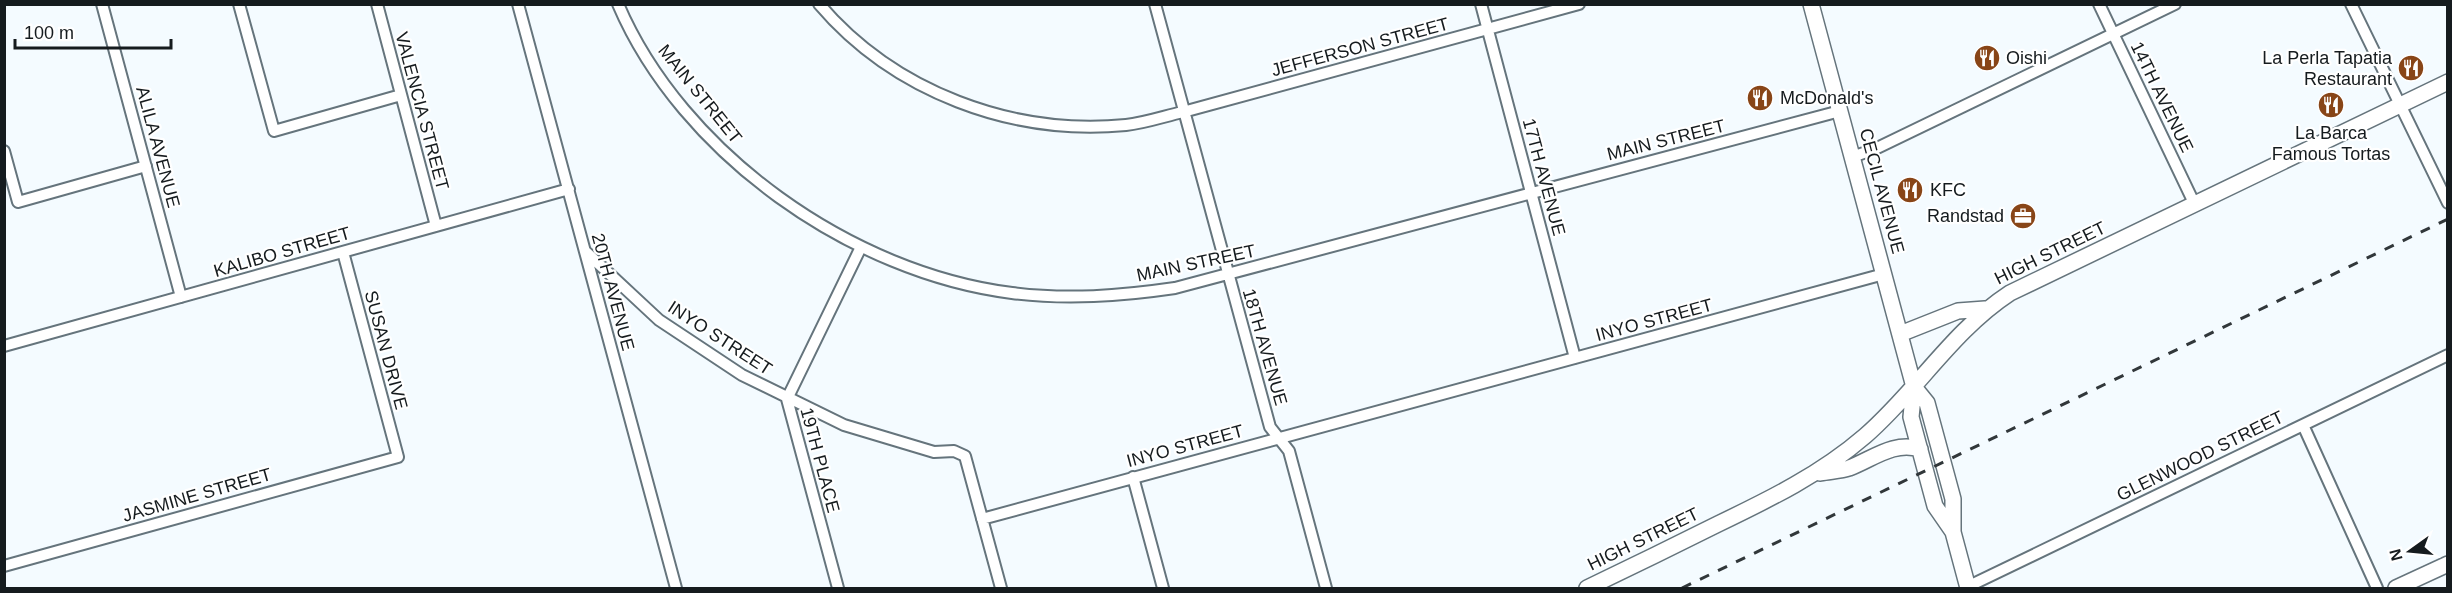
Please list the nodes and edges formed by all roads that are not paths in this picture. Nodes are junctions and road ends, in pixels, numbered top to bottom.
1 (102, 4) edge
2 (239, 4) edge
3 (377, 4) edge
4 (518, 4) edge
5 (618, 4) edge
6 (819, 4) edge
7 (1155, 4) edge
8 (1480, 4) edge
9 (1579, 4) edge
10 (1811, 4) edge
11 (2098, 4) edge
12 (2175, 4) edge
13 (2351, 4) edge
14 (1487, 30) junction
15 (2113, 34) junction
16 (2448, 82) edge
17 (401, 95) junction
18 (2400, 105) junction
19 (1840, 111) junction
20 (1184, 112) junction
21 (4, 151) edge
22 (1852, 157) junction
23 (146, 166) junction
24 (568, 189) junction
25 (1531, 191) junction
26 (2448, 203) edge
27 (2196, 205) junction
28 (436, 226) junction
29 (861, 247) junction
30 (343, 252) junction
31 (586, 252) junction
32 (1884, 274) junction
33 (1228, 276) junction
34 (181, 297) junction
35 (1985, 309) junction
36 (1900, 334) junction
37 (4, 346) edge
38 (2448, 355) edge
39 (1575, 358) junction
40 (1914, 387) junction
41 (787, 399) junction
42 (2303, 425) junction
43 (1280, 438) junction
44 (1920, 449) junction
45 (398, 456) joint
46 (1811, 474) junction
47 (1133, 477) junction
48 (982, 519) junction
49 (1953, 532) junction
50 (2448, 564) edge
51 (4, 566) edge
52 (676, 588) edge
53 (838, 588) edge
54 (1001, 588) edge
55 (1163, 588) edge
56 (1326, 588) edge
57 (1587, 588) edge
58 (1967, 588) edge
59 (2377, 588) edge
60 (2396, 588) edge

1 - 23 street, ALILA AVENUE
2 - 17 street
3 - 17 street, VALENCIA STREET
4 - 24 street, 20TH AVENUE
5 - 29 street, MAIN STREET
6 - 20 street, JEFFERSON STREET
7 - 20 street, 18TH AVENUE
8 - 14 street, 17TH AVENUE
9 - 14 street, JEFFERSON STREET
10 - 19 main road, CECIL AVENUE
11 - 15 street, 14TH AVENUE
12 - 15 street
13 - 18 street
14 - 20 street, JEFFERSON STREET
14 - 25 street, 17TH AVENUE
15 - 22 street
15 - 27 street, 14TH AVENUE
16 - 18 main road, HIGH STREET
17 - 28 street, VALENCIA STREET
18 - 26 street
18 - 27 main road, HIGH STREET
19 - 22 main road, CECIL AVENUE
19 - 25 street, MAIN STREET
20 - 33 street, 18TH AVENUE
21 - 23 street
22 - 32 main road, CECIL AVENUE
23 - 34 street, ALILA AVENUE
24 - 28 street, KALIBO STREET
24 - 31 street, 20TH AVENUE
25 - 33 street, MAIN STREET
25 - 39 street, 17TH AVENUE
27 - 35 main road, HIGH STREET
28 - 30 street, KALIBO STREET
29 - 33 street, MAIN STREET
29 - 41 street, 19TH PLACE
30 - 34 street, KALIBO STREET
30 - 45 street, SUSAN DRIVE
31 - 41 street, INYO STREET
31 - 52 street, 20TH AVENUE
32 - 36 main road, CECIL AVENUE
32 - 39 street, INYO STREET
33 - 43 street, 18TH AVENUE
34 - 37 street, KALIBO STREET
35 - 36 main road
35 - 40 main road, HIGH STREET
36 - 40 main road, CECIL AVENUE
38 - 42 street, GLENWOOD STREET
39 - 43 street, INYO STREET
40 - 44 main road, CECIL AVENUE
40 - 46 main road, HIGH STREET
40 - 49 main road, CECIL AVENUE
41 - 48 street, INYO STREET
41 - 53 street, 19TH PLACE
42 - 58 street, GLENWOOD STREET
42 - 59 street
43 - 47 street, INYO STREET
43 - 56 street, 18TH AVENUE
44 - 46 main road
44 - 49 main road, CECIL AVENUE
45 - 51 street, JASMINE STREET
46 - 57 main road, HIGH STREET
47 - 48 street, INYO STREET
47 - 55 street
48 - 54 street
49 - 58 main road, CECIL AVENUE
50 - 60 main road

